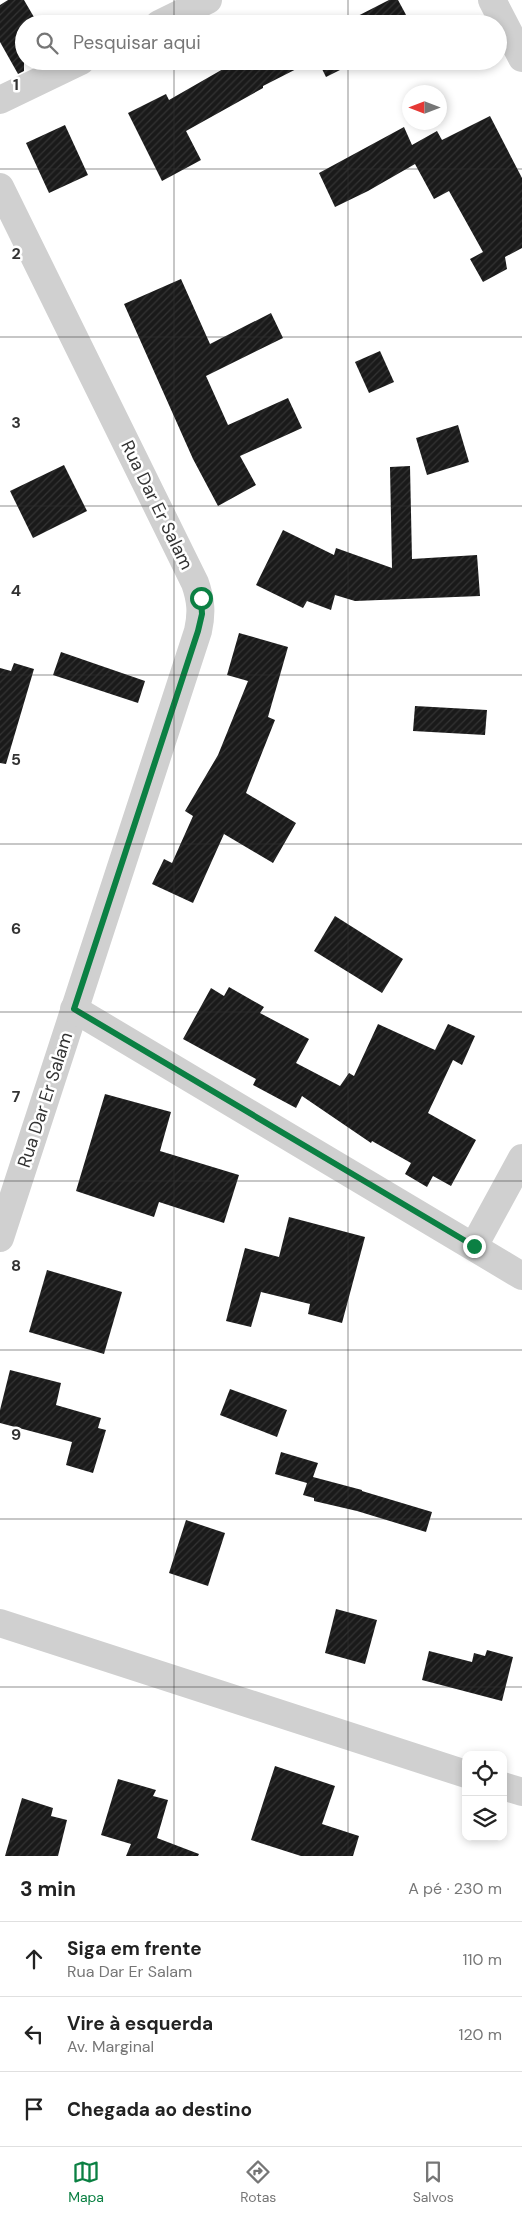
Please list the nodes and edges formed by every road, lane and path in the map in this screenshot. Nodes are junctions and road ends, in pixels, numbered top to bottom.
1 (208, 0) edge
2 (492, 0) edge
3 (177, 15) edge
4 (500, 15) edge
5 (507, 29) edge
6 (522, 58) edge
7 (62, 70) edge
8 (0, 100) edge
9 (0, 187) edge
10 (74, 1009) junction
11 (522, 1158) edge
12 (0, 1238) edge
13 (474, 1246) junction
14 (522, 1276) edge
15 (0, 1623) edge
16 (462, 1773) edge
17 (507, 1787) edge
18 (522, 1792) edge

1 - 3 street
2 - 4 street
5 - 6 street
7 - 8 street
9 - 10 street, Rua Dar Er Salam
10 - 12 street, Rua Dar Er Salam
10 - 13 street
11 - 13 street
13 - 14 street
15 - 16 street
17 - 18 street

